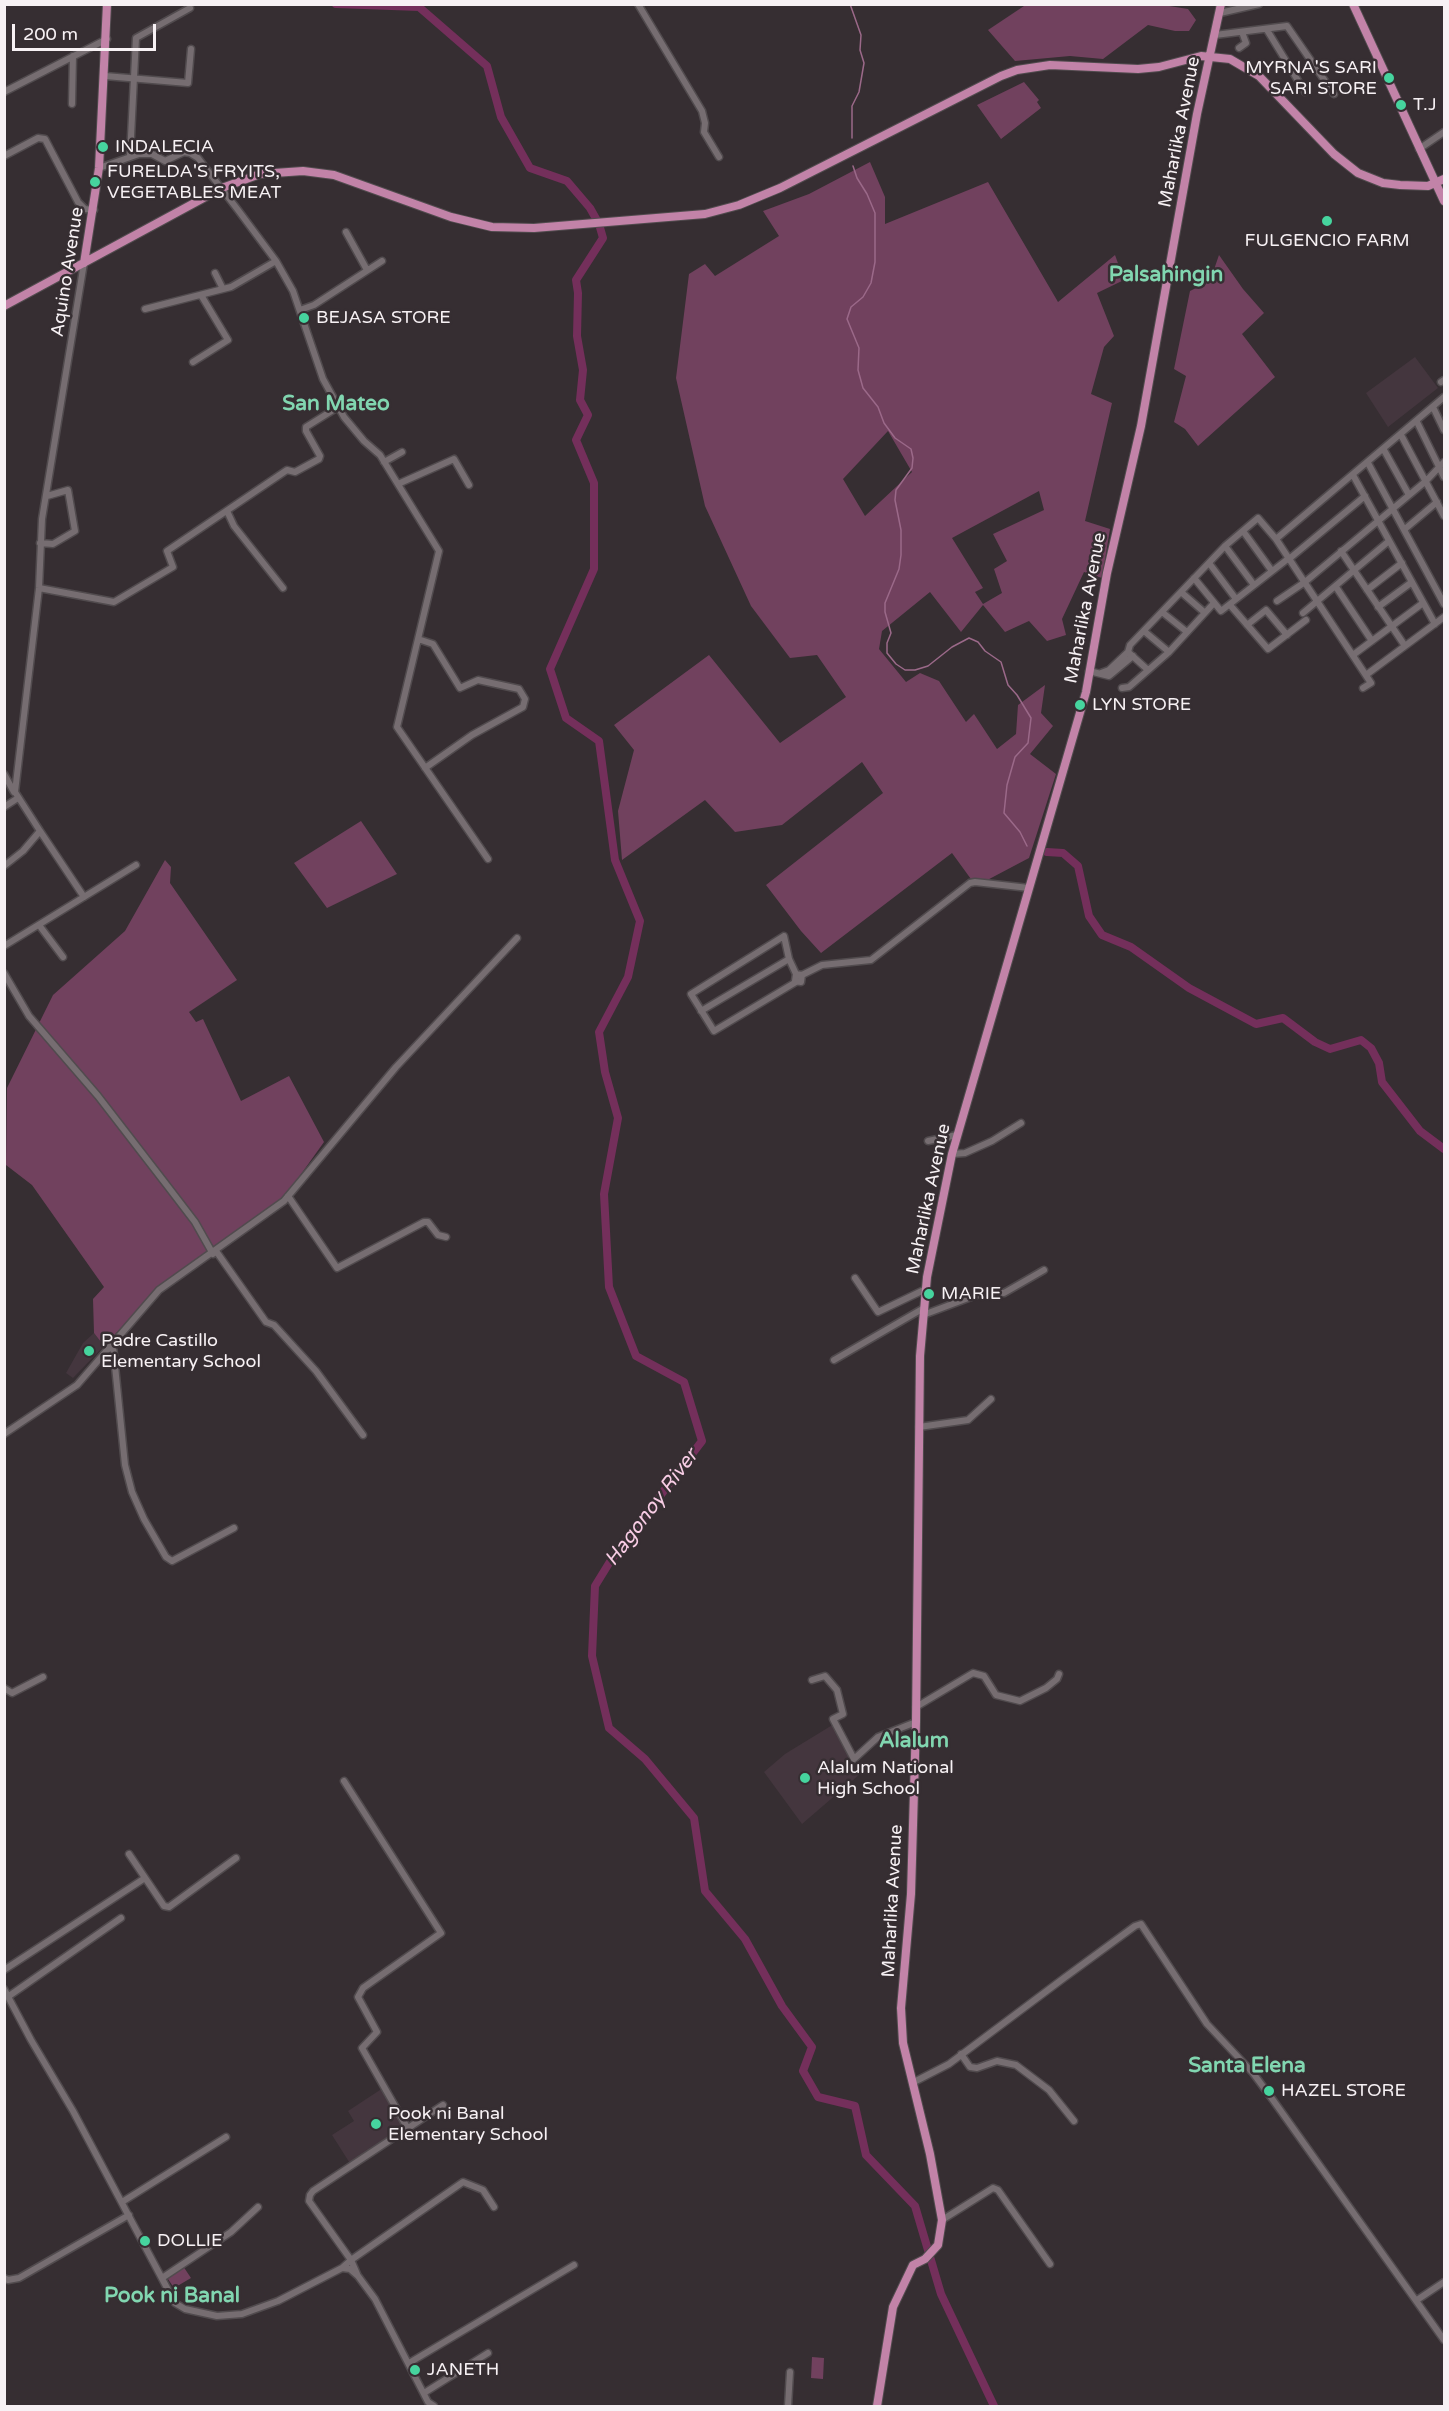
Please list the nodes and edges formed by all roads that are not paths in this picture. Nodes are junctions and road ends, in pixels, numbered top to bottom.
1 (108, 4) edge
2 (638, 4) edge
3 (1259, 4) edge
4 (1353, 4) edge
5 (190, 8) dead end
6 (1220, 9) edge
7 (1267, 30) junction
8 (1242, 32) junction
9 (1215, 35) junction
10 (107, 39) junction
11 (1239, 48) dead end
12 (190, 49) dead end
13 (73, 56) junction
14 (1211, 56) junction
15 (105, 76) junction
16 (134, 79) junction
17 (4, 92) edge
18 (1305, 92) dead end
19 (1334, 94) dead end
20 (72, 104) dead end
21 (1444, 132) edge
22 (1419, 149) junction
23 (4, 156) edge
24 (130, 156) junction
25 (719, 157) dead end
26 (99, 168) junction
27 (1441, 181) edge
28 (222, 188) junction
29 (1444, 201) edge
30 (94, 210) junction
31 (346, 232) dead end
32 (276, 261) junction
33 (382, 261) dead end
34 (84, 263) junction
35 (367, 270) junction
36 (215, 273) dead end
37 (223, 289) junction
38 (201, 295) junction
39 (4, 306) edge
40 (145, 309) dead end
41 (300, 310) junction
42 (193, 362) dead end
43 (1444, 397) edge
44 (338, 406) junction
45 (1433, 407) junction
46 (1417, 422) junction
47 (1444, 427) edge
48 (1401, 435) junction
49 (1384, 450) junction
50 (402, 452) dead end
51 (384, 462) junction
52 (1368, 463) junction
53 (1442, 464) edge
54 (1353, 475) junction
55 (1444, 477) edge
56 (1426, 481) junction
57 (398, 484) junction
58 (469, 485) dead end
59 (1409, 495) junction
60 (47, 496) junction
61 (1365, 496) junction
62 (1437, 502) junction
63 (1394, 508) junction
64 (227, 511) junction
65 (1444, 516) edge
66 (1378, 520) junction
67 (1405, 529) junction
68 (1243, 531) junction
69 (1276, 539) junction
70 (1389, 541) junction
71 (40, 543) junction
72 (1225, 546) junction
73 (1341, 551) junction
74 (1289, 559) junction
75 (1209, 563) junction
76 (1402, 563) junction
77 (1272, 571) junction
78 (1354, 571) junction
79 (1194, 578) junction
80 (1305, 582) junction
81 (1412, 582) junction
82 (1254, 585) junction
83 (1336, 587) junction
84 (39, 588) junction
85 (283, 588) dead end
86 (1367, 590) junction
87 (1441, 590) edge
88 (1181, 592) junction
89 (1236, 599) junction
90 (1277, 601) dead end
91 (1318, 602) junction
92 (1214, 603) junction
93 (1423, 603) junction
94 (1444, 604) edge
95 (1230, 605) junction
96 (1378, 607) junction
97 (1162, 612) junction
98 (1204, 612) junction
99 (1444, 617) edge
100 (1435, 624) junction
101 (1247, 625) junction
102 (1391, 626) junction
103 (1144, 631) junction
104 (1187, 632) junction
105 (1287, 635) junction
106 (418, 639) junction
107 (1372, 641) junction
108 (1405, 646) junction
109 (1169, 652) junction
110 (1130, 654) junction
111 (1353, 655) junction
112 (1148, 670) junction
113 (1089, 671) junction
114 (1366, 675) junction
115 (1122, 688) dead end
116 (1363, 688) dead end
117 (425, 768) junction
118 (4, 774) edge
119 (16, 795) junction
120 (4, 807) edge
121 (40, 831) junction
122 (488, 859) dead end
123 (136, 864) dead end
124 (4, 866) edge
125 (1029, 888) junction
126 (84, 897) junction
127 (39, 925) junction
128 (517, 938) dead end
129 (4, 946) edge
130 (63, 957) dead end
131 (789, 959) junction
132 (4, 973) edge
133 (799, 975) junction
134 (702, 1011) junction
135 (1021, 1123) dead end
136 (957, 1136) junction
137 (928, 1141) dead end
138 (951, 1154) junction
139 (288, 1196) junction
140 (446, 1237) dead end
141 (214, 1252) junction
142 (1044, 1270) dead end
143 (855, 1278) dead end
144 (926, 1289) junction
145 (924, 1312) junction
146 (112, 1346) junction
147 (834, 1360) dead end
148 (991, 1399) dead end
149 (919, 1427) junction
150 (4, 1434) edge
151 (363, 1435) dead end
152 (234, 1528) dead end
153 (1059, 1674) dead end
154 (43, 1677) dead end
155 (812, 1680) dead end
156 (4, 1688) edge
157 (916, 1707) junction
158 (916, 1722) junction
159 (344, 1781) dead end
160 (129, 1854) dead end
161 (236, 1858) dead end
162 (145, 1878) junction
163 (121, 1918) dead end
164 (4, 1970) edge
165 (4, 1989) edge
166 (9, 1996) junction
167 (961, 2054) junction
168 (914, 2082) junction
169 (443, 2105) dead end
170 (1074, 2121) dead end
171 (408, 2129) junction
172 (226, 2138) dead end
173 (122, 2202) junction
174 (258, 2207) dead end
175 (494, 2207) dead end
176 (129, 2215) junction
177 (942, 2220) junction
178 (351, 2260) junction
179 (1050, 2264) dead end
180 (574, 2265) dead end
181 (342, 2268) junction
182 (357, 2275) junction
183 (4, 2278) edge
184 (162, 2278) junction
185 (1444, 2282) edge
186 (1417, 2300) junction
187 (1444, 2340) edge
188 (488, 2353) dead end
189 (409, 2363) junction
190 (790, 2372) dead end
191 (424, 2393) junction
192 (434, 2406) edge
193 (788, 2406) edge
194 (877, 2406) edge

1 - 10 main road, Aquino Avenue
2 - 25 street
3 - 6 street
4 - 22 main road
5 - 16 street
6 - 9 main road, Maharlika Avenue
7 - 8 street
7 - 18 street
7 - 19 street
8 - 9 street
8 - 11 street
9 - 14 main road, Maharlika Avenue
10 - 13 street
10 - 15 main road, Aquino Avenue
12 - 16 street
13 - 17 street
13 - 20 street
14 - 27 main road
14 - 28 main road
14 - 113 main road, Maharlika Avenue
15 - 16 street
15 - 26 main road, Aquino Avenue
16 - 24 street
21 - 22 street
22 - 27 main road
23 - 30 street
24 - 26 street
24 - 28 street
26 - 30 main road, Aquino Avenue
27 - 29 main road
28 - 32 street
28 - 34 main road
30 - 34 main road, Aquino Avenue
31 - 35 street
32 - 37 street
32 - 41 street
33 - 35 street
34 - 39 main road
34 - 60 street, Aquino Avenue
35 - 41 street
36 - 37 street
37 - 38 street
38 - 40 street
38 - 42 street
41 - 44 street
43 - 45 street
44 - 51 street
44 - 64 street
45 - 46 street
45 - 47 street
46 - 48 street
46 - 53 street
48 - 49 street
48 - 56 street
49 - 52 street
49 - 59 street
50 - 51 street
51 - 57 street
52 - 54 street
52 - 63 street
53 - 55 street
53 - 56 street
54 - 61 street
54 - 69 street
56 - 59 street
56 - 62 street
57 - 58 street
57 - 106 street
59 - 63 street
60 - 71 street, Aquino Avenue
60 - 71 street
61 - 66 street
61 - 74 street
62 - 65 street
62 - 67 street
63 - 66 street
63 - 67 street
64 - 84 street
64 - 85 street
66 - 70 street
66 - 73 street
67 - 87 street
68 - 69 street
68 - 72 street
68 - 77 street
69 - 74 street
70 - 76 street
70 - 78 street
71 - 84 street, Aquino Avenue
72 - 75 street
72 - 82 street
73 - 78 street
73 - 80 street
74 - 77 street
74 - 80 street
75 - 79 street
75 - 89 street
76 - 81 street
76 - 86 street
77 - 82 street
78 - 83 street
78 - 86 street
79 - 88 street
79 - 92 street
80 - 90 street
80 - 91 street
81 - 93 street
81 - 96 street
82 - 89 street
83 - 91 street
83 - 107 street
84 - 119 street, Aquino Avenue
86 - 96 street
87 - 94 street
88 - 97 street
88 - 98 street
89 - 95 street
91 - 105 street
91 - 111 street
92 - 95 street
92 - 98 street
93 - 100 street
93 - 102 street
95 - 101 street
96 - 102 street
97 - 103 street
97 - 104 street
98 - 104 street
99 - 100 street
100 - 108 street
101 - 105 street
101 - 105 street
102 - 107 street
102 - 108 street
103 - 109 street
103 - 110 street
104 - 109 street
106 - 117 street
106 - 117 street
107 - 111 street
108 - 114 street
109 - 112 street
110 - 112 street
110 - 113 street
111 - 114 street
112 - 115 street
113 - 125 main road, Maharlika Avenue
114 - 116 street
117 - 122 street
118 - 119 street
119 - 120 street
119 - 121 street
121 - 124 street
121 - 126 street
123 - 126 street
125 - 133 street
125 - 136 main road, Maharlika Avenue
126 - 127 street
127 - 129 street
127 - 130 street
128 - 139 street
131 - 133 street
131 - 134 street
131 - 134 street
132 - 141 street
133 - 134 street
135 - 138 street
136 - 137 street
136 - 138 main road, Maharlika Avenue
138 - 144 main road, Maharlika Avenue
139 - 140 street
139 - 141 street
141 - 146 street
141 - 151 street
142 - 145 street
143 - 144 street
144 - 145 main road, Maharlika Avenue
145 - 147 street
145 - 149 main road, Maharlika Avenue
146 - 150 street
146 - 152 street
148 - 149 street
149 - 157 main road, Maharlika Avenue
153 - 157 street
154 - 156 street
155 - 158 street
157 - 158 main road, Maharlika Avenue
158 - 168 main road, Maharlika Avenue
159 - 171 street
160 - 162 street
161 - 162 street
162 - 164 street
163 - 166 street
165 - 166 street
166 - 173 street
167 - 168 street
167 - 170 street
167 - 186 street
168 - 177 main road, Maharlika Avenue
169 - 171 street
171 - 178 street
172 - 173 street
173 - 176 street
174 - 184 street
175 - 178 street
176 - 183 street
176 - 184 street
177 - 179 street
177 - 194 main road, Maharlika Avenue
178 - 181 street
178 - 182 street
180 - 189 street
181 - 182 street
181 - 184 street
182 - 189 street
185 - 186 street
186 - 187 street
188 - 191 street
189 - 191 street
190 - 193 street
191 - 192 street

